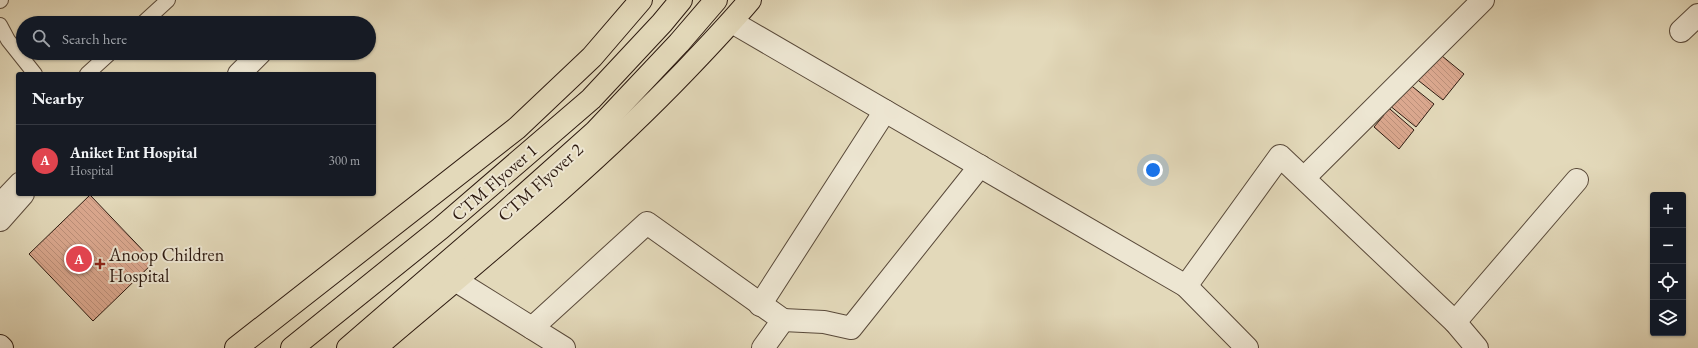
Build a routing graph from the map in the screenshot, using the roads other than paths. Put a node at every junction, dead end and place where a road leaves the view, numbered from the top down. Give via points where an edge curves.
1 (168, 0) edge
2 (641, 0) edge
3 (681, 0) edge
4 (716, 0) edge
5 (750, 0) edge
6 (1483, 0) edge
7 (1698, 15) edge
8 (151, 16) edge
9 (732, 22) junction
10 (0, 25) edge
11 (1681, 31) dead end
12 (16, 50) edge
13 (24, 60) edge
14 (102, 60) edge
15 (253, 60) edge
16 (33, 72) edge
17 (89, 72) edge
18 (241, 72) edge
19 (885, 111) junction
20 (980, 166) junction
21 (1304, 178) junction
22 (1577, 180) dead end
23 (16, 182) edge
24 (21, 196) edge
25 (0, 199) edge
26 (0, 220) edge
27 (455, 280) junction
28 (1186, 286) junction
29 (760, 305) junction
30 (782, 320) junction
31 (1455, 322) junction
32 (532, 328) junction
33 (0, 346) edge
34 (2, 348) edge
35 (236, 348) edge
36 (292, 348) edge
37 (348, 348) edge
38 (375, 348) edge
39 (563, 348) edge
40 (763, 348) edge
41 (1247, 348) edge
42 (1477, 348) edge

1 - 8 lane
2 - 35 main road via 592,57 517,128
3 - 36 main road, CTM Flyover 1 via 591,99 440,228
4 - 37 main road, CTM Flyover 2 via 679,44 595,132
5 - 9 main road
6 - 21 street
7 - 11 street
9 - 19 street
9 - 27 main road via 651,106 580,174
10 - 12 lane
13 - 16 lane
14 - 17 lane
15 - 18 street
19 - 20 street
19 - 29 street
20 - 28 street
20 - 30 street via 851,328 824,322
21 - 28 street via 1280,156
21 - 31 street
22 - 31 street
23 - 25 lane
24 - 26 street
27 - 32 street
27 - 38 main road
28 - 41 street
29 - 30 street
29 - 32 street via 647,223
30 - 40 street
31 - 42 street
32 - 39 street
33 - 34 street

